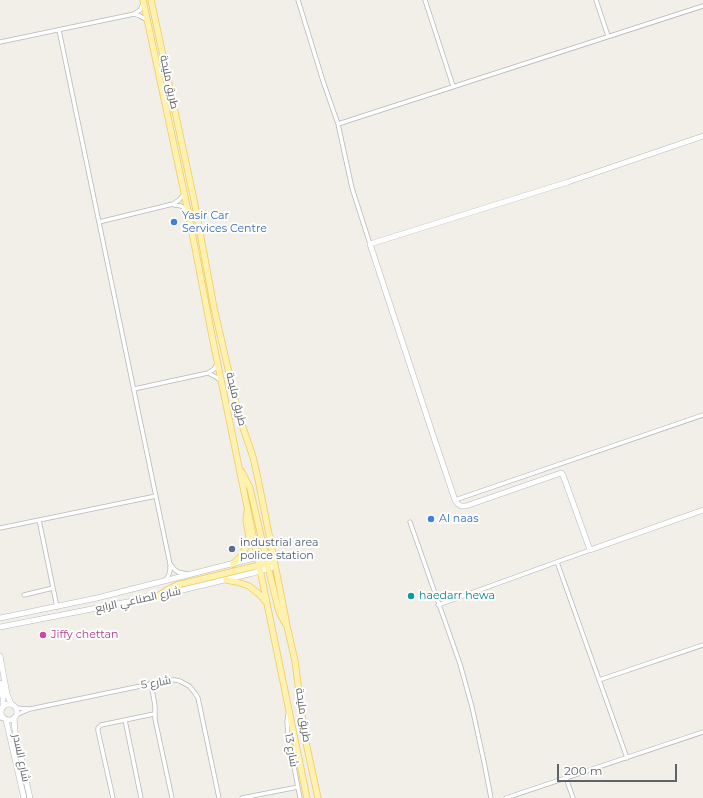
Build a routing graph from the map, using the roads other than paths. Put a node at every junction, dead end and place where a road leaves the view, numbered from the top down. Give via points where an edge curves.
1 (151, 0) edge
2 (298, 0) edge
3 (425, 0) edge
4 (596, 0) edge
5 (144, 2) edge
6 (703, 6) edge
7 (134, 14) junction
8 (148, 21) junction
9 (59, 30) junction
10 (608, 36) junction
11 (0, 42) edge
12 (157, 65) junction
13 (166, 70) junction
14 (453, 86) junction
15 (338, 124) junction
16 (703, 136) edge
17 (184, 193) junction
18 (172, 204) junction
19 (188, 211) junction
20 (99, 222) junction
21 (370, 244) junction
22 (218, 363) junction
23 (208, 374) junction
24 (222, 382) junction
25 (134, 389) junction
26 (703, 415) edge
27 (240, 467) junction
28 (156, 496) junction
29 (455, 500) junction
30 (248, 510) junction
31 (703, 510) edge
32 (39, 520) junction
33 (410, 522) dead end
34 (0, 528) edge
35 (590, 550) junction
36 (258, 557) junction
37 (557, 562) junction
38 (267, 563) junction
39 (170, 564) junction
40 (233, 564) junction
41 (188, 574) junction
42 (165, 580) junction
43 (226, 580) junction
44 (53, 588) junction
45 (24, 595) dead end
46 (158, 596) junction
47 (438, 605) junction
48 (268, 606) junction
49 (57, 607) junction
50 (0, 618) edge
51 (0, 627) edge
52 (703, 645) edge
53 (0, 656) edge
54 (599, 680) junction
55 (0, 683) edge
56 (151, 683) junction
57 (11, 704) junction
58 (16, 708) junction
59 (2, 709) edge
60 (30, 709) junction
61 (289, 712) junction
62 (154, 714) junction
63 (15, 717) junction
64 (3, 719) edge
65 (125, 720) junction
66 (703, 732) edge
67 (627, 758) junction
68 (566, 778) junction
69 (298, 787) junction
70 (24, 798) edge
71 (30, 798) edge
72 (113, 798) edge
73 (141, 798) edge
74 (172, 798) edge
75 (219, 798) edge
76 (242, 798) edge
77 (300, 798) edge
78 (307, 798) edge
79 (318, 798) edge
80 (491, 798) edge
81 (506, 798) edge
82 (573, 798) edge

1 - 13 main road, طريق مليحة
2 - 15 street
3 - 14 street
4 - 10 street
5 - 7 street via 140,10
5 - 8 main road, طريق مليحة
6 - 10 street
7 - 8 street
7 - 9 street
8 - 12 main road, طريق مليحة
9 - 11 street
9 - 20 street
10 - 14 street
12 - 13 main road
12 - 17 main road, طريق مليحة
13 - 38 main road, طريق مليحة via 214,308 238,411 256,470 272,554
14 - 15 street
15 - 21 street via 352,188
16 - 21 main road via 568,182
17 - 18 street
17 - 19 main road, طريق مليحة
18 - 19 street
18 - 20 street
19 - 22 main road, طريق مليحة
20 - 25 street
21 - 29 main road
22 - 23 street
22 - 24 main road, طريق مليحة
23 - 24 street via 216,376
23 - 25 street
24 - 27 main road, طريق مليحة
25 - 28 street
26 - 29 street
27 - 30 main road, طريق مليحة
27 - 38 main road via 252,494
28 - 32 street
28 - 39 street
29 - 35 main road via 459,505 466,506 560,473
30 - 36 main road, طريق مليحة
30 - 40 main road via 247,545
31 - 35 main road
32 - 34 street
32 - 44 street
33 - 47 street
35 - 37 street
36 - 38 main road, طريق مليحة
36 - 40 main road, شارع الصناعي الرابع
37 - 47 street
37 - 54 street
38 - 43 main road, شارع الصناعي الرابع
38 - 46 main road via 177,585
38 - 48 main road, طريق مليحة
38 - 79 main road, طريق مليحة via 287,626 305,738
39 - 41 street via 178,572
39 - 42 street via 170,574
40 - 41 main road, شارع الصناعي الرابع
41 - 42 main road, شارع الصناعي الرابع
42 - 49 main road, شارع الصناعي الرابع
43 - 46 main road, شارع الصناعي الرابع
43 - 48 main road via 248,586 259,594
44 - 45 street
44 - 49 street
46 - 51 main road, شارع الصناعي الرابع
47 - 80 street via 467,688
48 - 61 main road, طريق مليحة
49 - 50 main road, شارع الصناعي الرابع
52 - 54 street
53 - 57 main road
54 - 67 street
55 - 59 main road
56 - 60 street, شارع 5
56 - 62 street
56 - 75 street, شارع 5 via 180,681 195,693
57 - 58 main road
57 - 59 main road
58 - 60 street, شارع 5
58 - 63 main road
59 - 64 main road
60 - 63 street, شارع 5
61 - 69 street, شارع 13 via 288,735
61 - 78 main road, طريق مليحة
62 - 65 street
62 - 74 street
63 - 64 main road via 12,720
63 - 71 main road, شارع السدر via 15,731
64 - 70 main road, شارع السدر
65 - 72 street via 101,725 98,728
65 - 73 street
66 - 67 street
67 - 68 street
68 - 81 street
68 - 82 street
69 - 76 street
69 - 77 street, شارع 13

